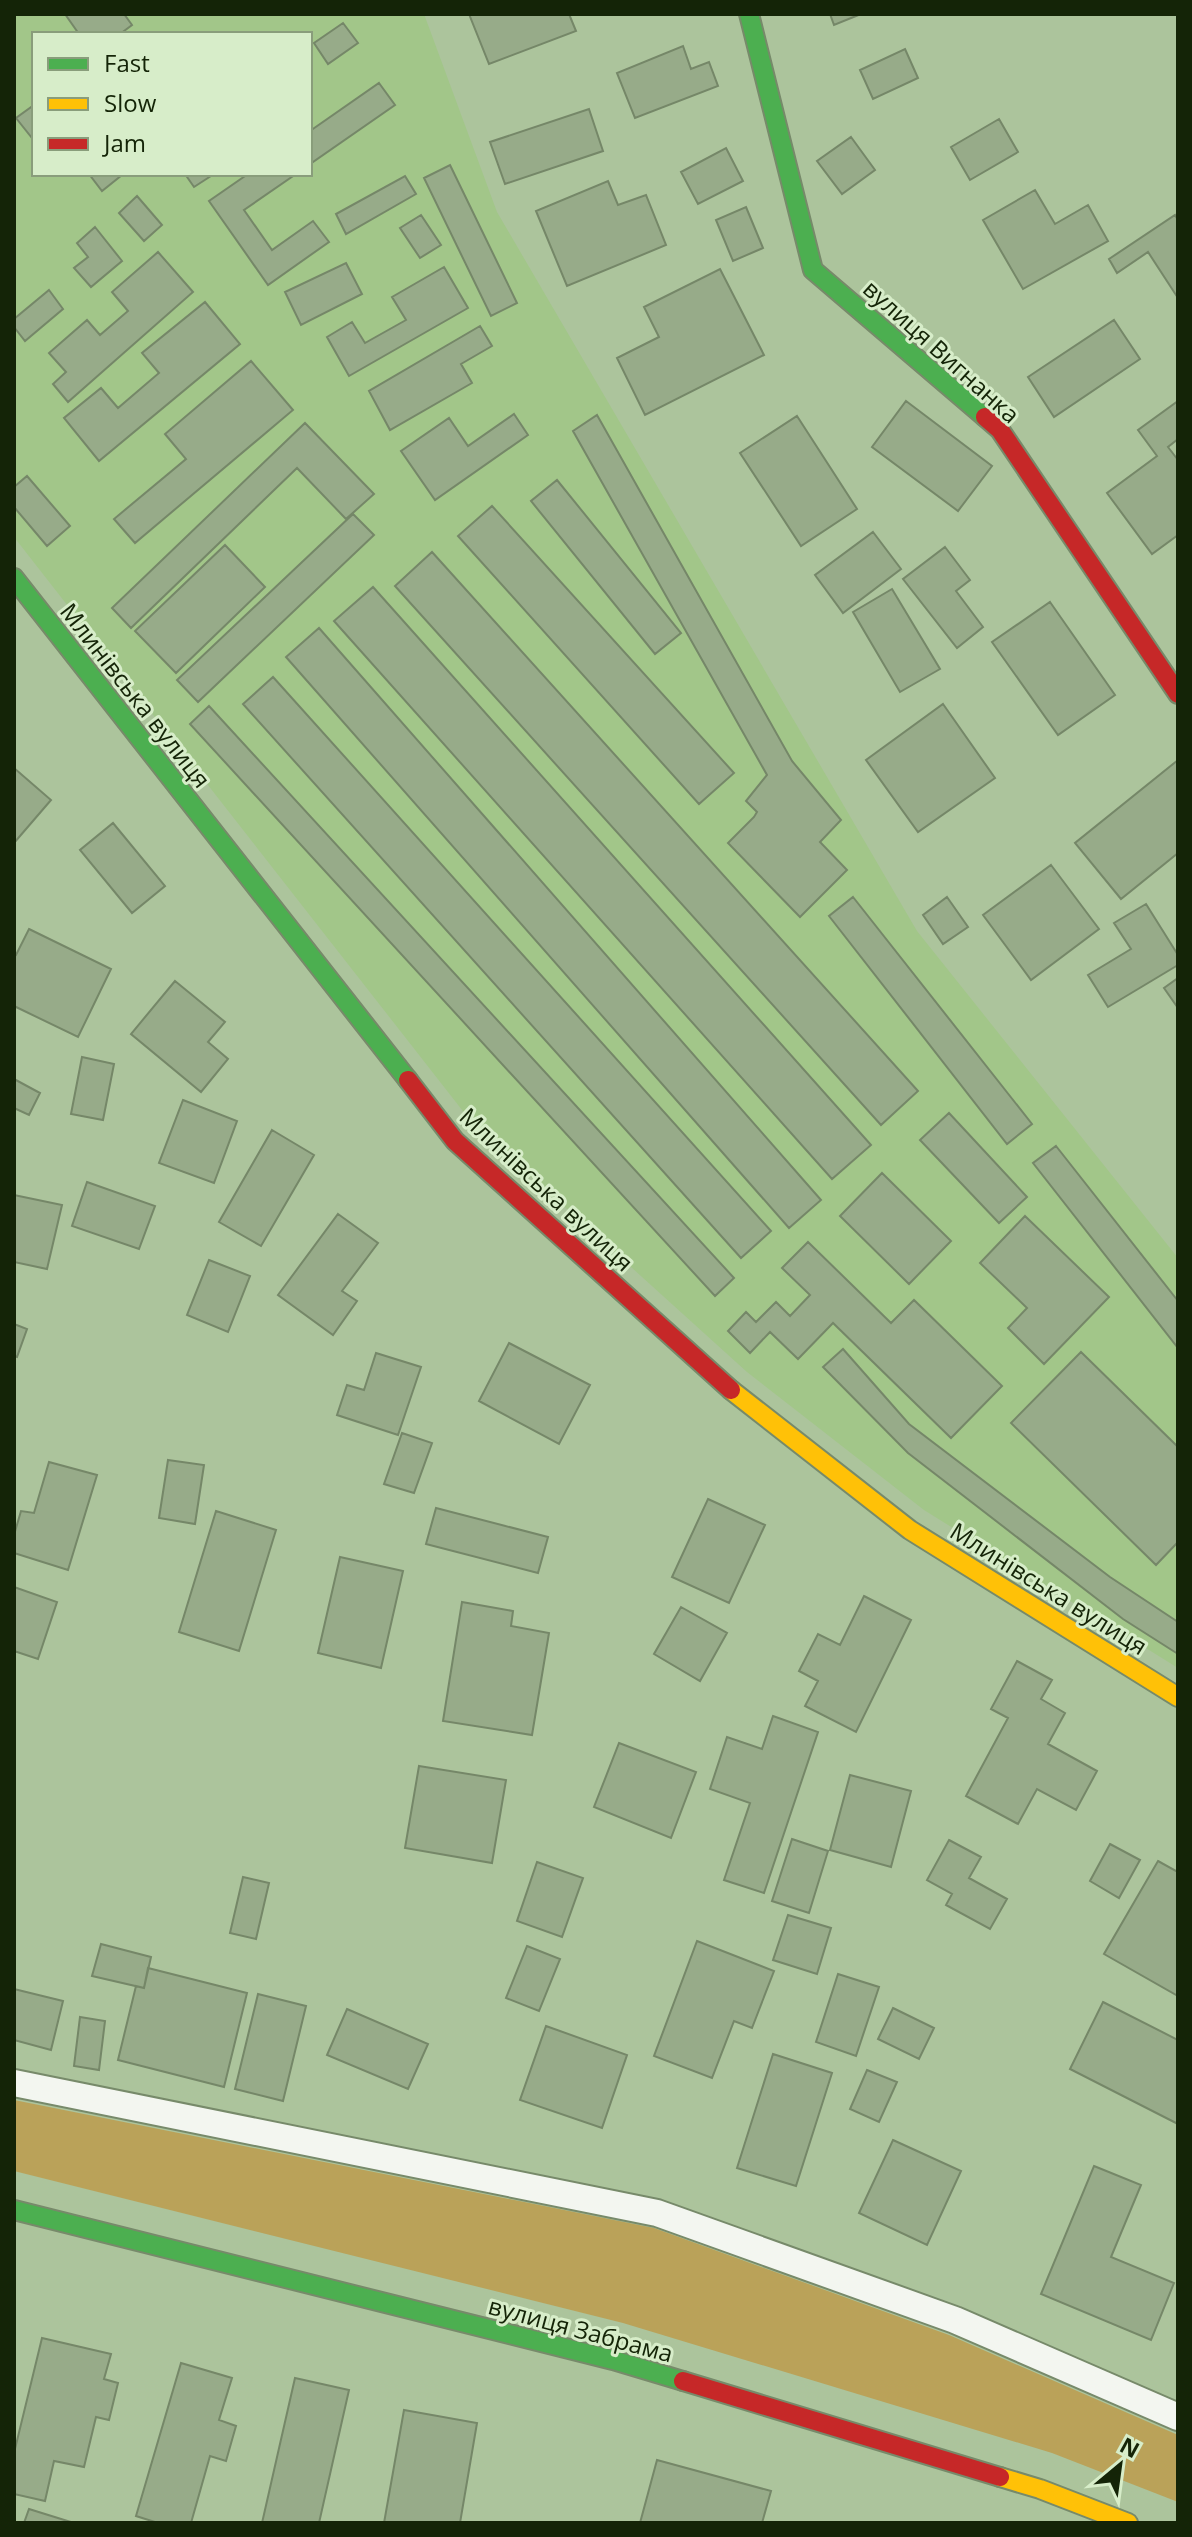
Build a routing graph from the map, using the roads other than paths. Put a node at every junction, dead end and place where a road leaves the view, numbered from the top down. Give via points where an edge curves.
1 (749, 14) edge
2 (14, 578) edge
3 (1178, 694) edge
4 (1178, 1697) edge
5 (14, 2083) edge
6 (14, 2210) edge
7 (1178, 2417) edge
8 (1128, 2523) edge

1 - 3 main road, вулиця Вигнанка via 813,270 1000,430
2 - 4 main road, Млинівська вулиця via 455,1141 732,1391 898,1521
5 - 7 lane via 657,2213 955,2320
6 - 8 main road, вулиця Забрама via 613,2360 1040,2489

